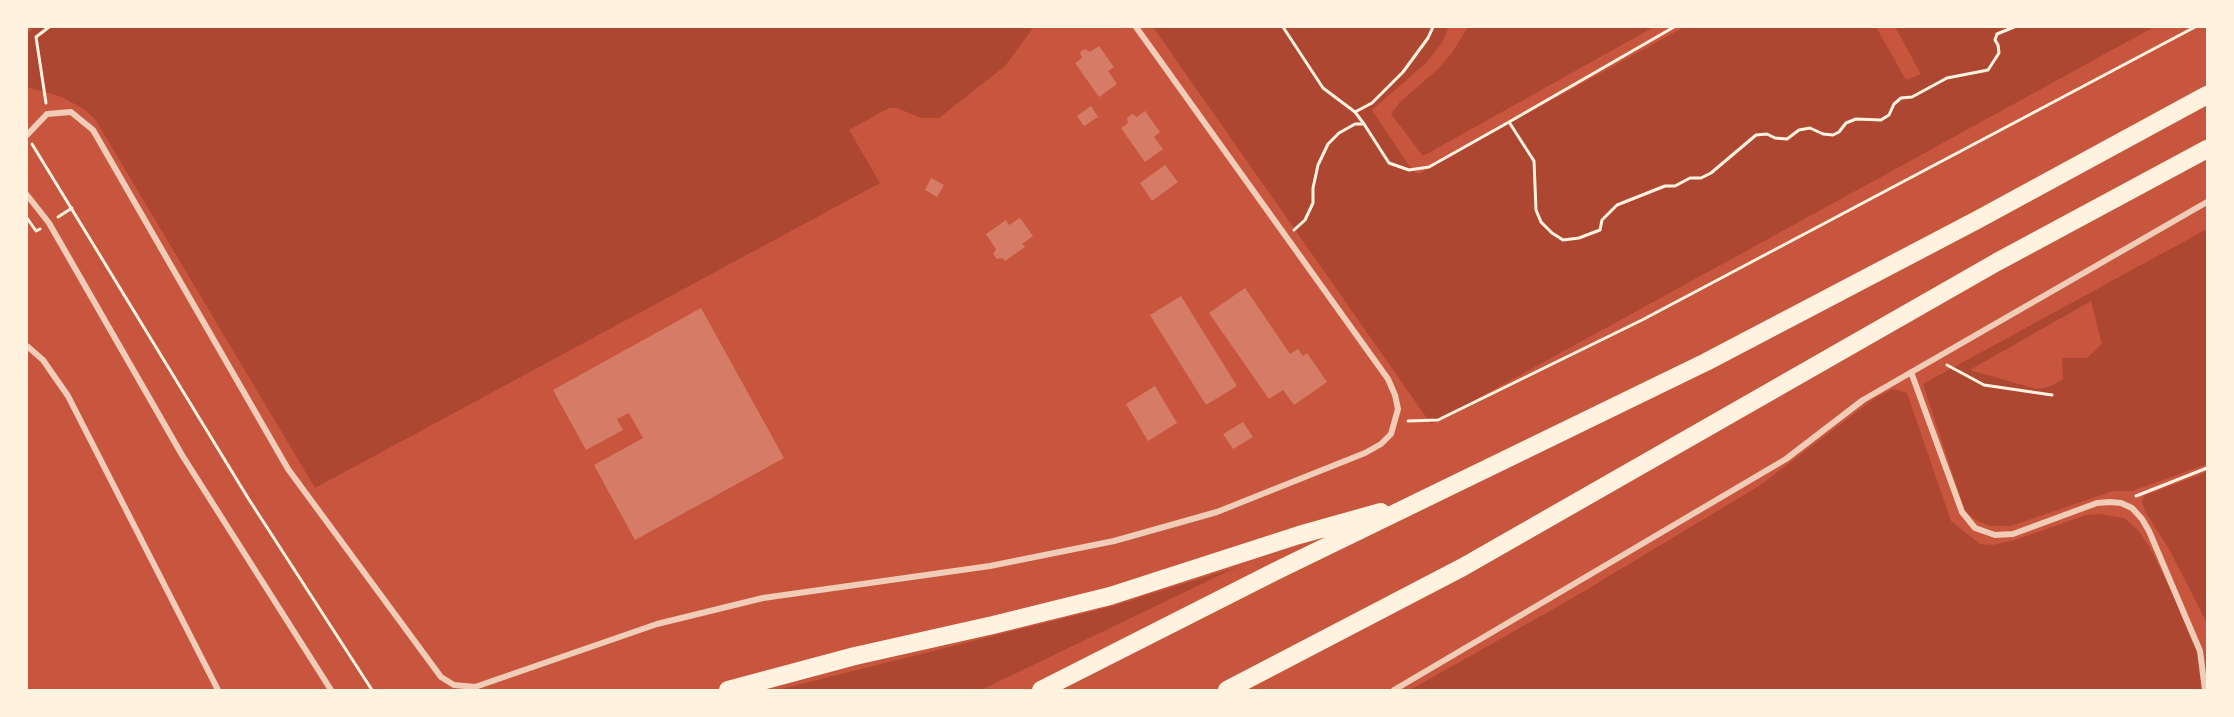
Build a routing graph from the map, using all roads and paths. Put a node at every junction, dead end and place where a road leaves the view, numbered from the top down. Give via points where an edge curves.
1 (49, 27) edge
2 (1136, 27) edge
3 (1283, 27) edge
4 (1433, 27) edge
5 (1674, 27) edge
6 (2014, 27) edge
7 (2195, 27) edge
8 (2207, 95) edge
9 (1355, 112) junction
10 (47, 114) junction
11 (1509, 122) junction
12 (1364, 124) junction
13 (27, 136) edge
14 (2207, 149) edge
15 (27, 195) edge
16 (2207, 202) edge
17 (1286, 237) junction
18 (27, 346) edge
19 (1935, 359) junction
20 (1911, 372) junction
21 (2052, 395) dead end
22 (1396, 421) junction
23 (2207, 468) edge
24 (1429, 498) junction
25 (2121, 503) junction
26 (218, 690) edge
27 (331, 690) edge
28 (372, 690) edge
29 (728, 690) edge
30 (1041, 690) edge
31 (1227, 690) edge
32 (1394, 690) edge
33 (2205, 690) edge

1 - 10 path via 36,37
2 - 17 street
3 - 9 path via 1323,88
4 - 9 path via 1403,72 1372,103
5 - 11 path
6 - 11 path via 1997,34 1999,53 1988,70 1947,78 1901,99 1881,120 1856,119 1833,135 1810,128 1787,139 1755,135 1711,173 1617,205 1602,220 1600,230 1580,238 1563,240 1541,222 1536,210 1534,160
7 - 22 path via 1642,320 1438,420
8 - 24 highway via 1717,357
9 - 12 path
10 - 13 street
10 - 22 street via 71,112 93,130 288,469 437,672 447,682 463,687 487,684 657,624 763,598 990,566 1114,541 1217,512 1365,453 1391,434
11 - 12 path via 1429,167 1409,170 1389,163
12 - 17 path via 1354,124 1328,144 1318,165 1313,203 1305,220
13 - 28 path via 248,498
14 - 31 highway via 1997,262 1473,562
15 - 27 street via 49,223 182,455
16 - 19 street
17 - 22 street via 1388,379 1398,409
18 - 26 street via 43,360 68,396
19 - 20 street
19 - 21 path via 1984,385
20 - 25 street via 1962,512 1976,528 1995,535 2013,534 2097,503
20 - 32 street via 1863,400 1786,459
23 - 25 path
24 - 29 highway via 1110,596
24 - 30 highway
25 - 33 street via 2132,508 2149,531 2200,651

